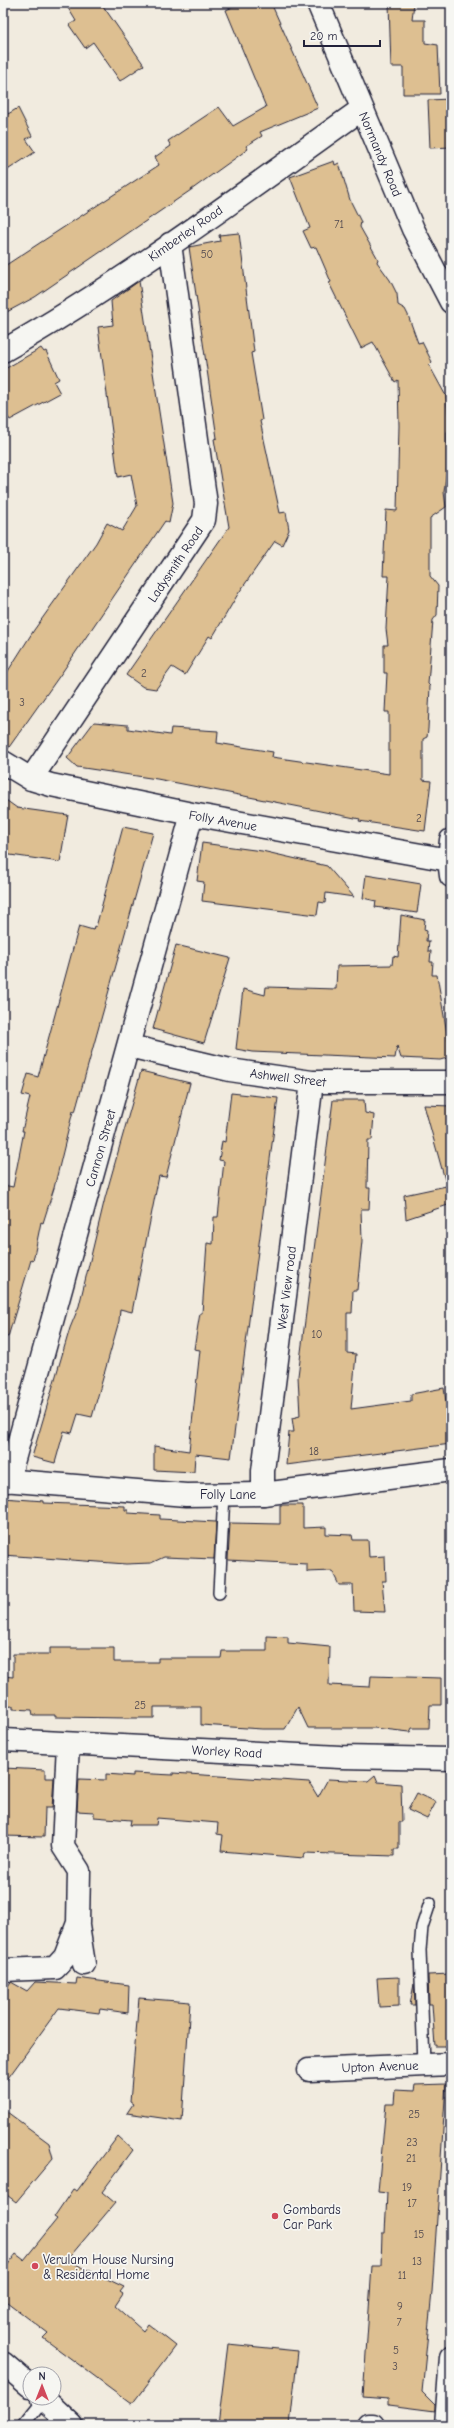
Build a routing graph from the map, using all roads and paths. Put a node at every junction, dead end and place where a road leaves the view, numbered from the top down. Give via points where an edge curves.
1 (318, 3) edge
2 (362, 109) junction
3 (170, 244) junction
4 (451, 302) edge
5 (3, 351) edge
6 (3, 762) edge
7 (31, 779) junction
8 (192, 814) junction
9 (450, 858) edge
10 (129, 1046) junction
11 (312, 1082) junction
12 (451, 1082) edge
13 (451, 1470) edge
14 (5, 1480) edge
15 (224, 1494) junction
16 (263, 1494) junction
17 (219, 1592) dead end
18 (3, 1740) edge
19 (68, 1744) junction
20 (451, 1759) edge
21 (430, 1903) dead end
22 (78, 1924) junction
23 (84, 1964) dead end
24 (3, 1970) edge
25 (451, 2064) edge
26 (424, 2065) junction
27 (309, 2070) dead end
28 (451, 2357) edge
29 (3, 2363) edge
30 (22, 2379) edge
31 (33, 2406) edge
32 (52, 2406) edge
33 (23, 2425) edge
34 (72, 2425) edge
35 (368, 2425) edge
36 (373, 2425) edge
37 (446, 2425) edge

1 - 2 street, Normandy Road
2 - 3 street, Kimberley Road
2 - 4 street, Normandy Road via 413,229
3 - 5 street, Kimberley Road via 44,328
3 - 7 street, Ladysmith Road via 206,504 204,520
6 - 7 street, Folly Avenue
7 - 8 street, Folly Avenue
8 - 9 street, Folly Avenue
8 - 10 street, Cannon Street
10 - 11 street, Ashwell Street via 230,1070
10 - 14 street, Cannon Street
11 - 12 street, Ashwell Street
11 - 16 street, West View road via 264,1464
13 - 16 street, Folly Lane
14 - 15 street, Folly Lane via 186,1495
15 - 16 street, Folly Lane
15 - 17 lane
18 - 19 street, Worley Road
19 - 20 street, Worley Road
19 - 22 street via 63,1846 79,1871
21 - 26 lane via 422,1927 420,1950
22 - 23 street
22 - 24 street via 65,1957 55,1968
25 - 26 street, Upton Avenue
26 - 27 street, Upton Avenue
28 - 37 street
29 - 30 street
31 - 33 lane
32 - 34 street
35 - 36 street

